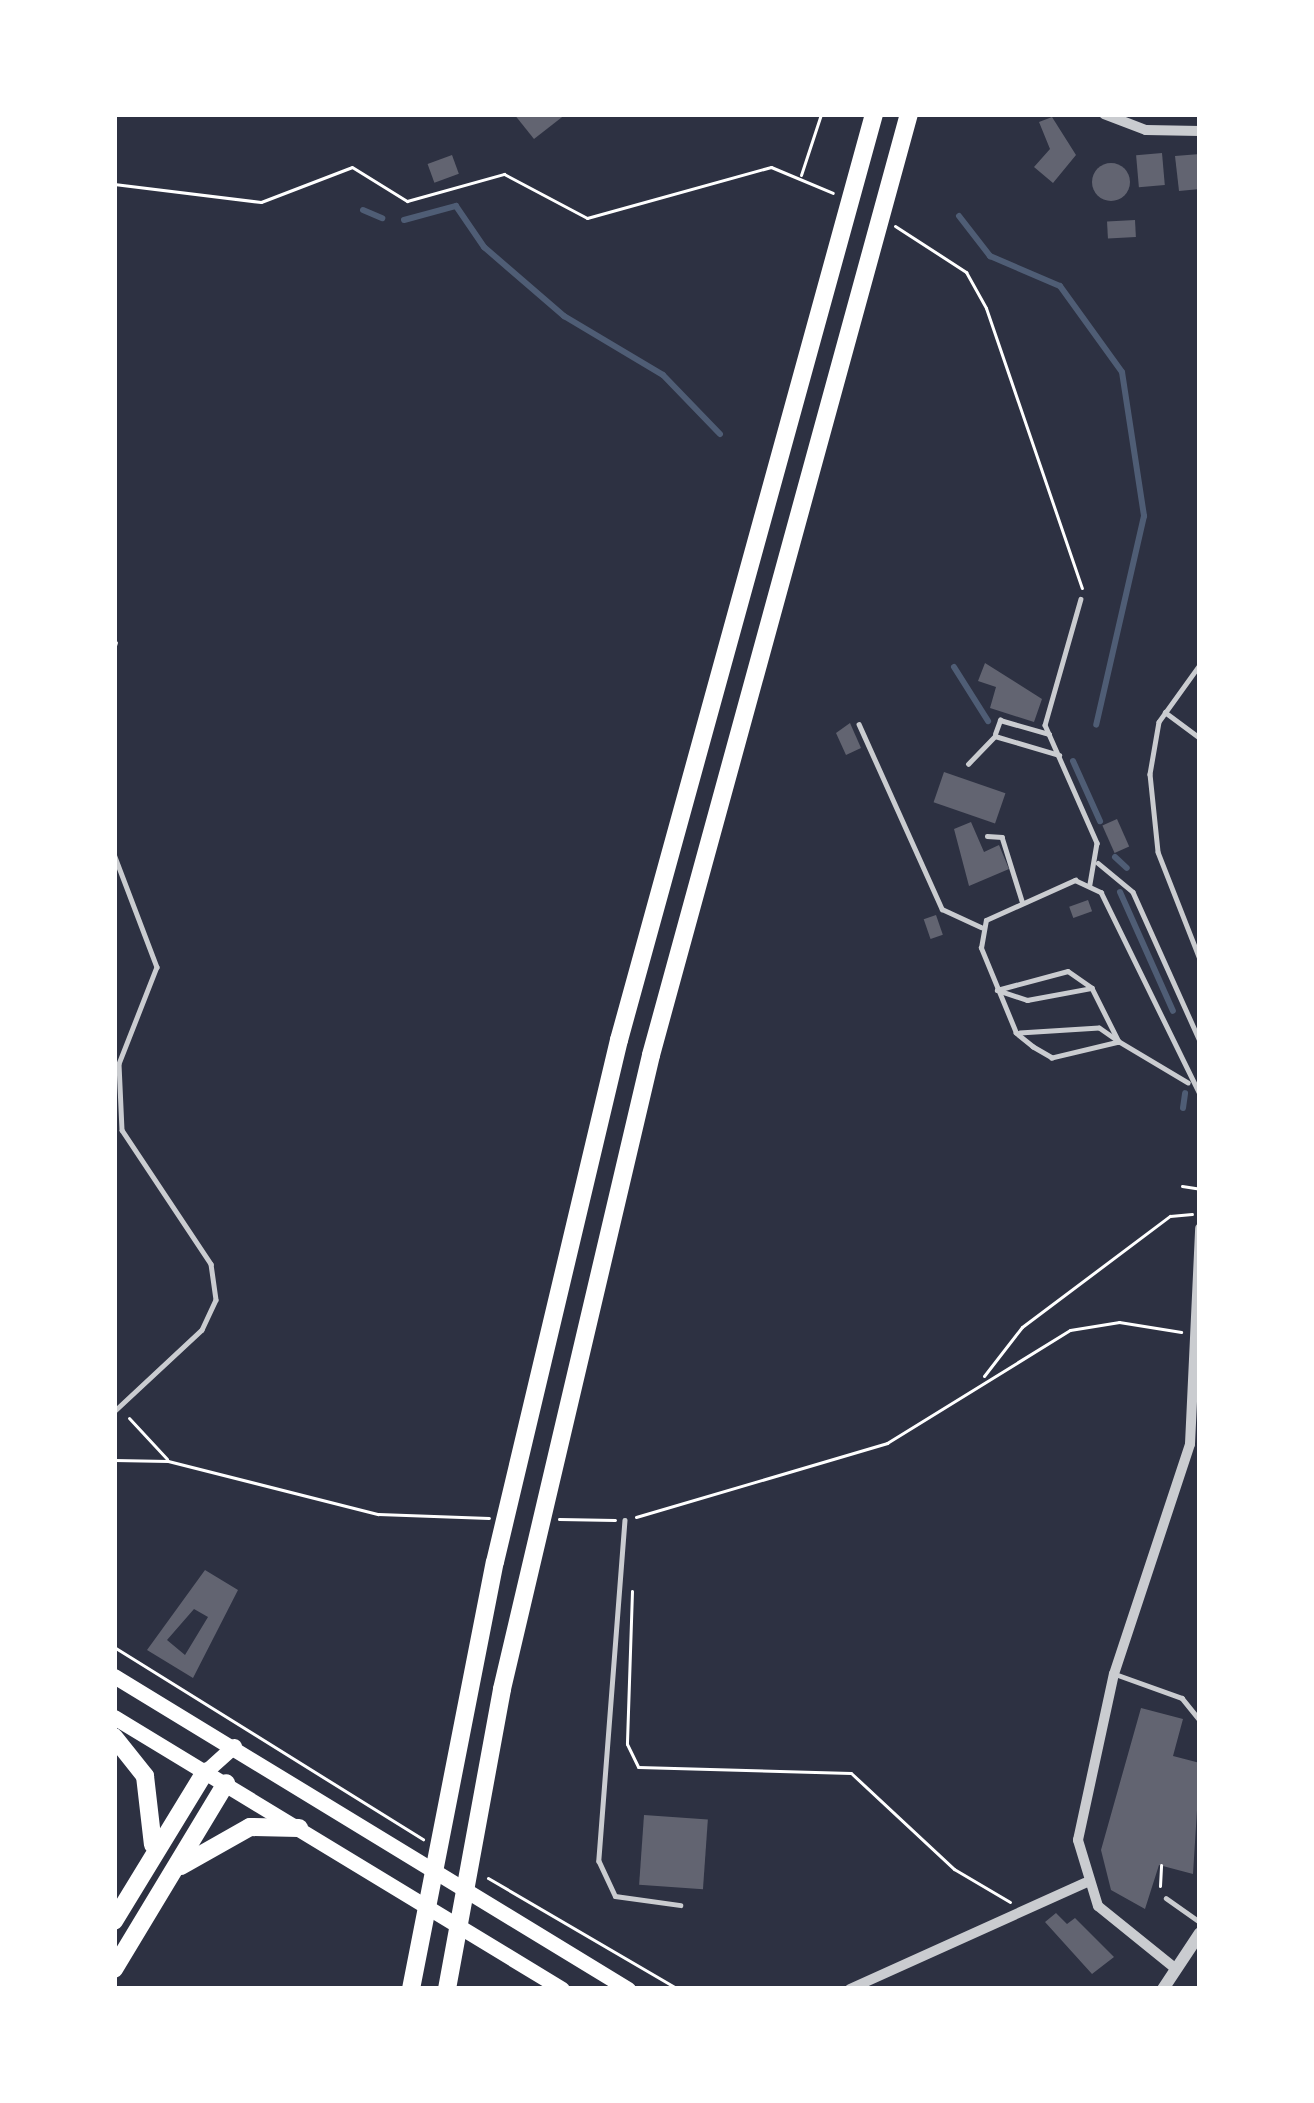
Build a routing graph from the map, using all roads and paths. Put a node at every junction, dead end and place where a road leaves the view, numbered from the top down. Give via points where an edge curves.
1 (821, 114) edge
2 (874, 114) edge
3 (910, 114) edge
4 (1104, 114) edge
5 (1200, 131) edge
6 (114, 184) edge
7 (928, 243) dead end
8 (1081, 599) joint
9 (116, 642) edge
10 (114, 649) edge
11 (1200, 664) edge
12 (1165, 712) junction
13 (859, 724) dead end
14 (1049, 734) junction
15 (995, 736) junction
16 (1200, 738) edge
17 (1059, 755) junction
18 (968, 764) dead end
19 (987, 836) dead end
20 (114, 854) edge
21 (1098, 863) junction
22 (1090, 884) junction
23 (1022, 901) junction
24 (981, 927) junction
25 (1200, 959) edge
26 (1092, 988) junction
27 (998, 990) junction
28 (1016, 1033) junction
29 (1200, 1041) edge
30 (1119, 1042) junction
31 (1188, 1082) junction
32 (1200, 1094) edge
33 (1184, 1181) dead end
34 (1200, 1189) edge
35 (1200, 1217) edge
36 (1200, 1228) edge
37 (1195, 1333) junction
38 (983, 1378) junction
39 (116, 1410) edge
40 (114, 1460) edge
41 (168, 1461) junction
42 (503, 1518) dead end
43 (548, 1519) dead end
44 (625, 1520) junction
45 (620, 1571) junction
46 (114, 1647) edge
47 (1114, 1674) junction
48 (114, 1676) edge
49 (114, 1717) edge
50 (1200, 1720) edge
51 (114, 1737) edge
52 (234, 1746) junction
53 (205, 1772) junction
54 (226, 1784) junction
55 (299, 1828) junction
56 (439, 1848) dead end
57 (147, 1864) junction
58 (1161, 1865) dead end
59 (478, 1871) dead end
60 (172, 1873) junction
61 (1156, 1880) dead end
62 (1085, 1882) junction
63 (1166, 1898) dead end
64 (680, 1905) dead end
65 (1022, 1910) junction
66 (114, 1921) edge
67 (1200, 1922) edge
68 (1200, 1933) edge
69 (1194, 1952) edge
70 (114, 1969) edge
71 (1176, 1969) junction
72 (412, 1978) edge
73 (447, 1984) edge
74 (562, 1989) edge
75 (628, 1989) edge
76 (678, 1989) edge
77 (850, 1989) edge
78 (1163, 1989) edge

1 - 6 path via 801,177 772,167 610,216 560,211 504,174 406,201 352,167 261,202
2 - 72 highway via 520,1449
3 - 73 highway via 651,1055 554,1456
4 - 5 street via 1146,130
7 - 8 path via 966,272 986,308
8 - 14 lane
9 - 10 path
11 - 12 lane
12 - 16 lane
12 - 25 lane via 1150,753 1153,825
13 - 24 lane via 942,909
14 - 15 lane via 1000,720
14 - 17 lane
15 - 17 lane
15 - 18 lane
17 - 21 lane
19 - 23 lane via 1003,837
20 - 39 lane via 157,967 119,1064 122,1130 211,1264 216,1300 202,1330
21 - 22 lane
21 - 29 lane via 1133,892
22 - 23 lane
22 - 31 lane via 1110,902
23 - 24 lane
24 - 27 lane
26 - 27 lane via 1027,1000
26 - 27 lane via 1068,970
26 - 30 lane
27 - 28 lane
28 - 30 lane via 1099,1028
28 - 30 lane via 1052,1058
30 - 31 lane
31 - 32 lane
33 - 34 path
35 - 38 path via 1170,1216 1022,1327
36 - 37 street
37 - 38 path via 1083,1327
37 - 47 street via 1190,1444
38 - 44 path via 886,1443
39 - 41 path
40 - 41 path
41 - 42 path via 378,1514
43 - 44 path
44 - 45 lane
45 - 64 lane via 604,1881 633,1904
45 - 65 path via 634,1594 627,1744 638,1767 851,1773 954,1869
46 - 56 path
47 - 50 lane via 1182,1698
47 - 62 street via 1078,1840
48 - 52 main road
49 - 53 main road
51 - 57 highway via 153,1799
52 - 53 main road
52 - 54 main road
52 - 75 main road
53 - 54 main road
53 - 57 highway
54 - 55 main road
54 - 60 highway
55 - 60 highway via 250,1827
55 - 74 main road
57 - 66 highway
58 - 61 path
59 - 76 path
60 - 70 highway
62 - 65 street
62 - 71 street via 1120,1929
63 - 67 lane
65 - 77 street
68 - 69 street
69 - 71 street
71 - 78 street

